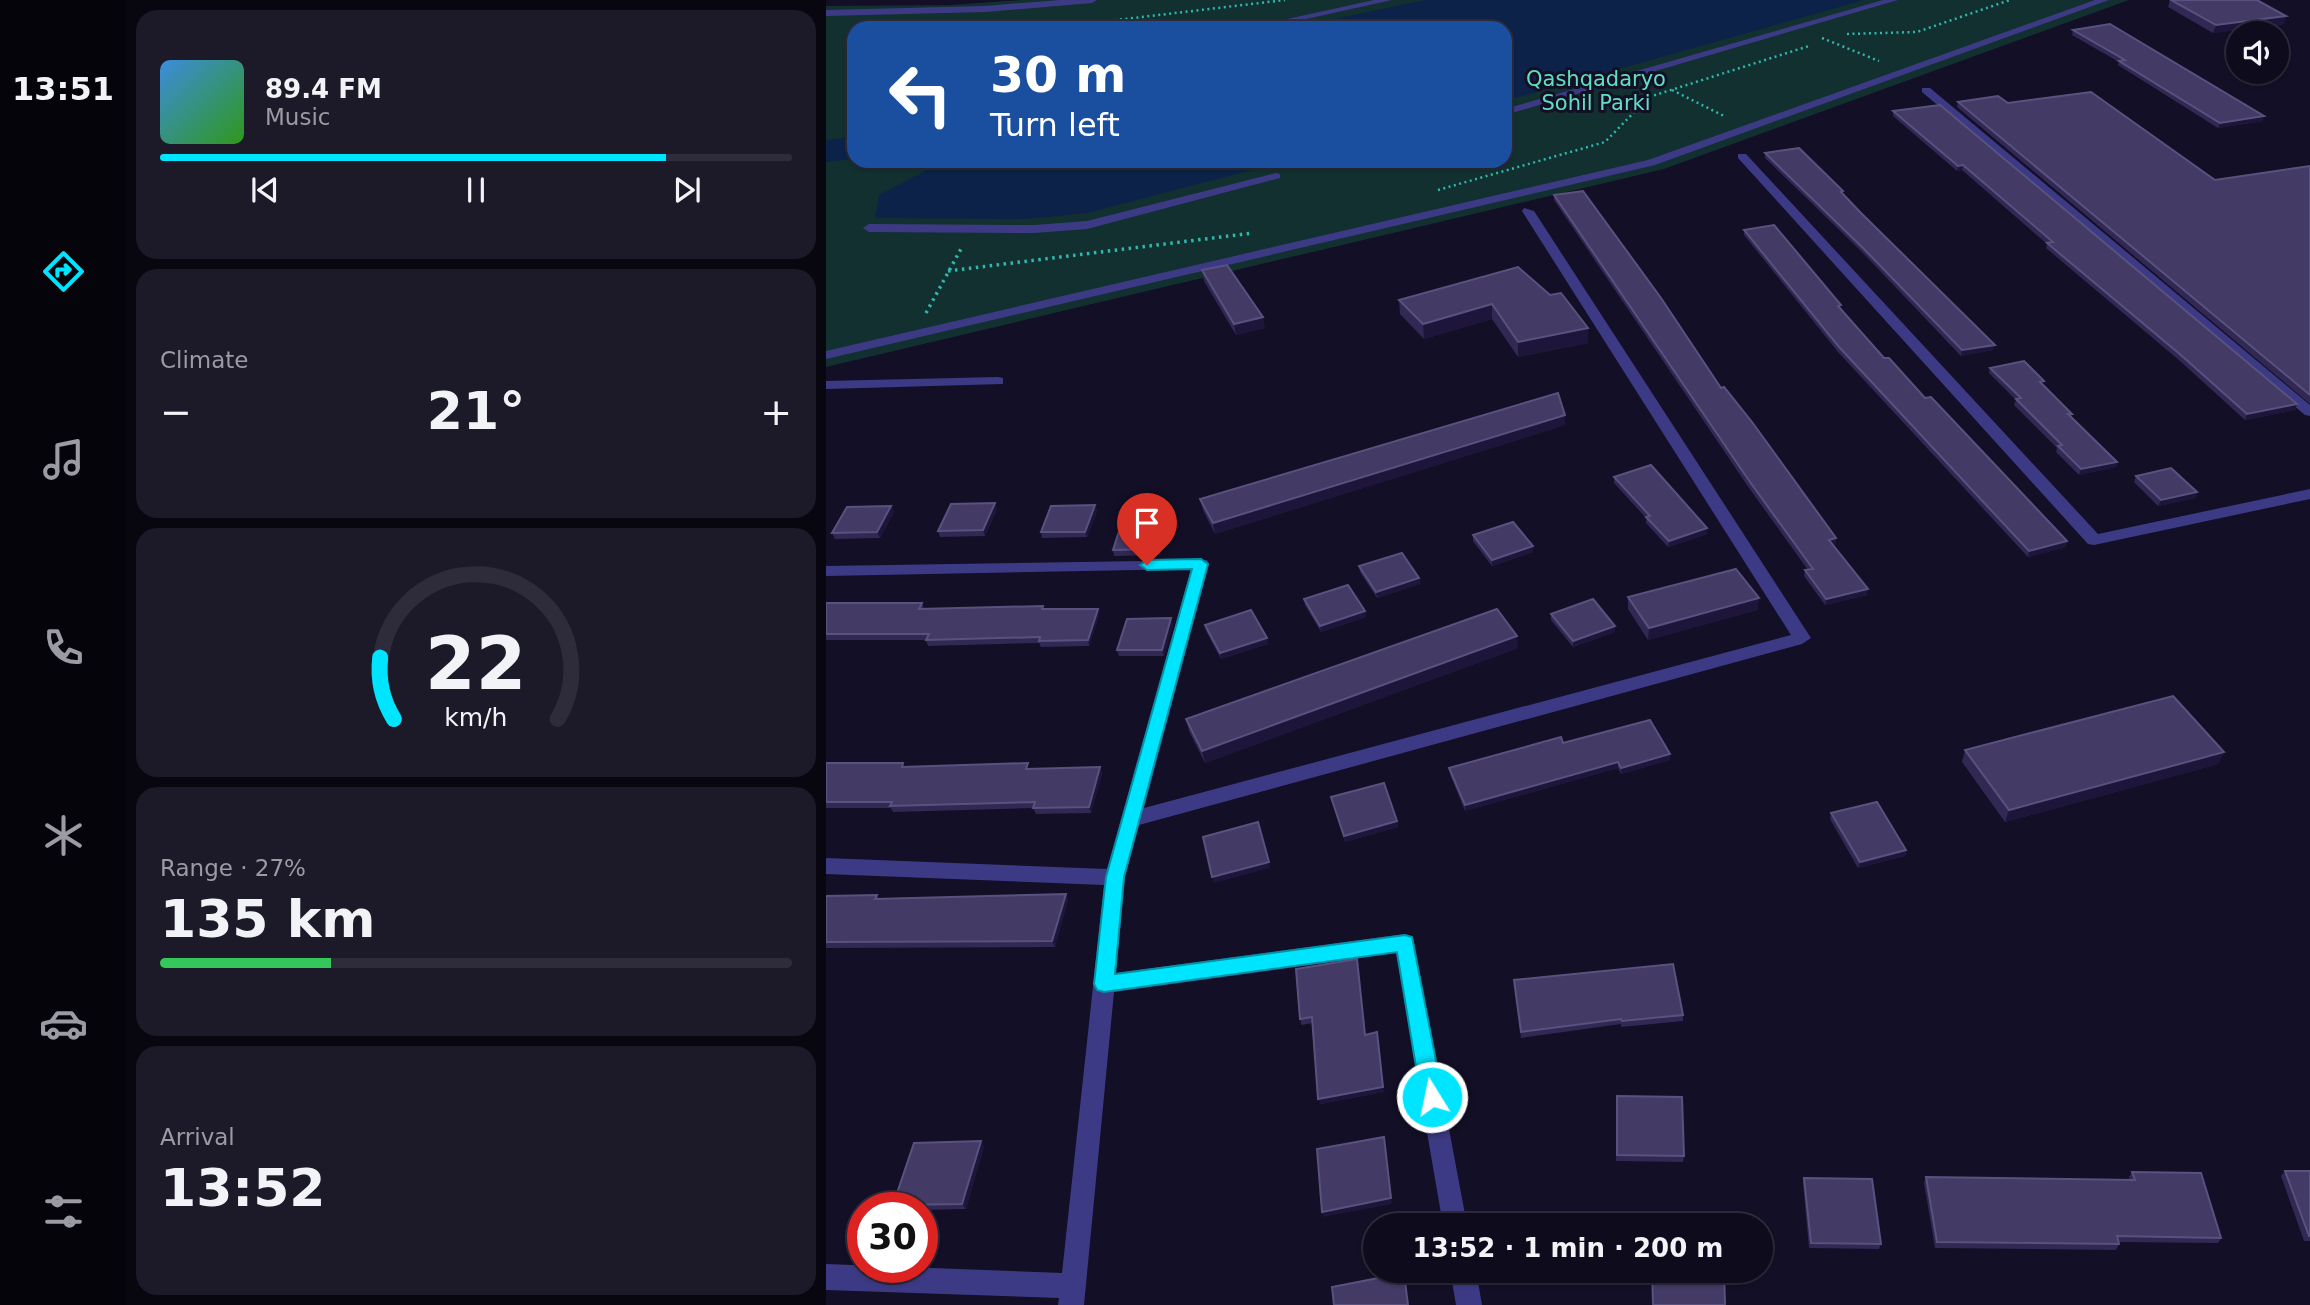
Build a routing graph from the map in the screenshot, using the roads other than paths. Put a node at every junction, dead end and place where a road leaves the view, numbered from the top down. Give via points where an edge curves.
1 (1092, 0) edge
2 (1387, 0) edge
3 (1893, 0) edge
4 (2104, 0) edge
5 (826, 13) edge
6 (1285, 21) edge
7 (1926, 90) dead end
8 (1512, 110) edge
9 (1742, 156) dead end
10 (1276, 176) dead end
11 (1528, 211) dead end
12 (869, 228) dead end
13 (826, 355) edge
14 (998, 381) dead end
15 (826, 385) edge
16 (2310, 412) edge
17 (2310, 494) edge
18 (826, 571) edge
19 (1132, 819) junction
20 (826, 866) edge
21 (1115, 877) junction
22 (1104, 984) junction
23 (1453, 1213) edge
24 (826, 1277) edge
25 (1465, 1283) edge
26 (1072, 1295) edge
27 (1469, 1305) edge

1 - 5 street via 985,9
2 - 6 street
3 - 8 street
4 - 13 street via 1651,163
7 - 16 street
9 - 17 street via 2094,540
10 - 12 street via 1087,225
11 - 19 street via 1802,638
14 - 15 street
18 - 19 street via 1201,564
19 - 21 street
20 - 21 street
21 - 22 street
22 - 23 street via 1405,943
22 - 26 street
24 - 26 street
25 - 27 street

